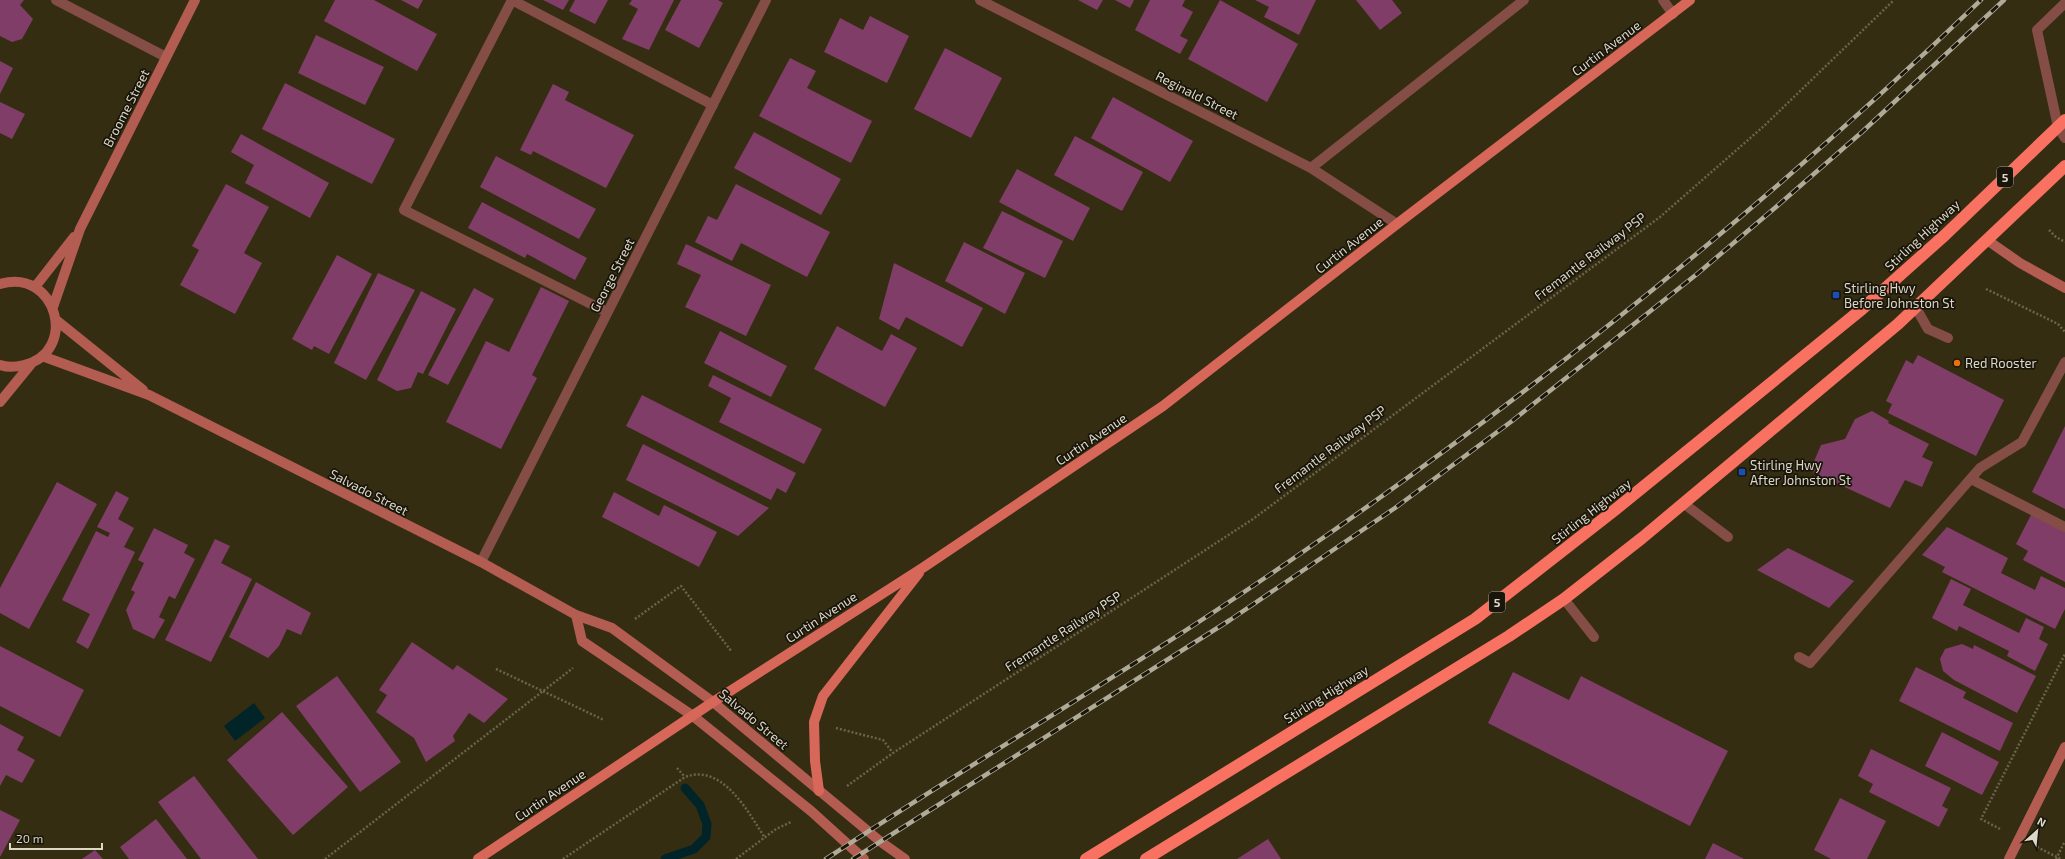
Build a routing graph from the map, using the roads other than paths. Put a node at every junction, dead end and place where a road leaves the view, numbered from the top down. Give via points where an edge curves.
1 (56, 0) edge
2 (195, 0) edge
3 (512, 0) edge
4 (766, 0) edge
5 (980, 0) edge
6 (1524, 0) edge
7 (1663, 0) edge
8 (1690, 0) edge
9 (2065, 3) edge
10 (1673, 14) junction
11 (166, 57) junction
12 (713, 105) junction
13 (2061, 123) edge
14 (2065, 138) edge
15 (2065, 166) edge
16 (1312, 168) junction
17 (1397, 224) junction
18 (80, 229) junction
19 (1987, 240) junction
20 (0, 284) edge
21 (35, 287) junction
22 (2065, 288) edge
23 (53, 307) junction
24 (1916, 308) junction
25 (607, 312) junction
26 (56, 320) junction
27 (1948, 338) dead end
28 (42, 356) junction
29 (2065, 362) edge
30 (31, 364) junction
31 (0, 365) edge
32 (149, 395) junction
33 (0, 402) edge
34 (1971, 479) junction
35 (1683, 504) junction
36 (2065, 527) edge
37 (1728, 537) dead end
38 (481, 562) junction
39 (924, 566) junction
40 (1564, 599) junction
41 (576, 616) junction
42 (1594, 637) dead end
43 (1799, 657) dead end
44 (713, 702) junction
45 (693, 716) junction
46 (2065, 747) edge
47 (819, 791) junction
48 (478, 859) edge
49 (864, 859) edge
50 (905, 859) edge
51 (1086, 859) edge
52 (1146, 859) edge
53 (2009, 859) edge

1 - 11 street
2 - 11 street, Broome Street
3 - 12 street
3 - 25 street via 404,210
4 - 12 street, George Street
5 - 16 street, Reginald Street
6 - 16 street
7 - 10 street
8 - 10 main road, Curtin Avenue
9 - 13 street via 2037,30
10 - 17 main road, Curtin Avenue
11 - 18 street, Broome Street
12 - 25 street, George Street
13 - 14 street
13 - 51 highway, Stirling Highway / 5 via 1945,235 1862,309 1616,510 1475,619
15 - 19 highway
16 - 17 street, Reginald Street
17 - 39 main road, Curtin Avenue via 1163,406
18 - 21 street, Broome Street
18 - 23 street, Broome Street
19 - 22 street via 2020,263
19 - 24 highway
20 - 21 street via 8,281 22,282
21 - 23 street via 46,296
23 - 26 street
24 - 27 street via 1928,329
24 - 35 highway
25 - 38 street, George Street
26 - 28 street via 56,333
26 - 32 street, Salvado Street
28 - 30 street
28 - 32 street, Salvado Street
29 - 34 street via 2022,442 1980,468
30 - 31 street via 18,367
30 - 33 street
32 - 38 street, Salvado Street
34 - 36 street
34 - 43 street via 1810,663
35 - 37 street
35 - 40 highway
38 - 41 street, Salvado Street
39 - 44 main road, Curtin Avenue
39 - 47 main road via 823,696 814,722
40 - 42 street
40 - 52 highway via 1509,636
41 - 44 street, Salvado Street via 612,628
41 - 45 street via 582,641
44 - 45 main road, Curtin Avenue
44 - 47 street, Salvado Street
45 - 48 main road, Curtin Avenue
45 - 49 street via 811,811
46 - 53 street
47 - 50 street, Salvado Street

